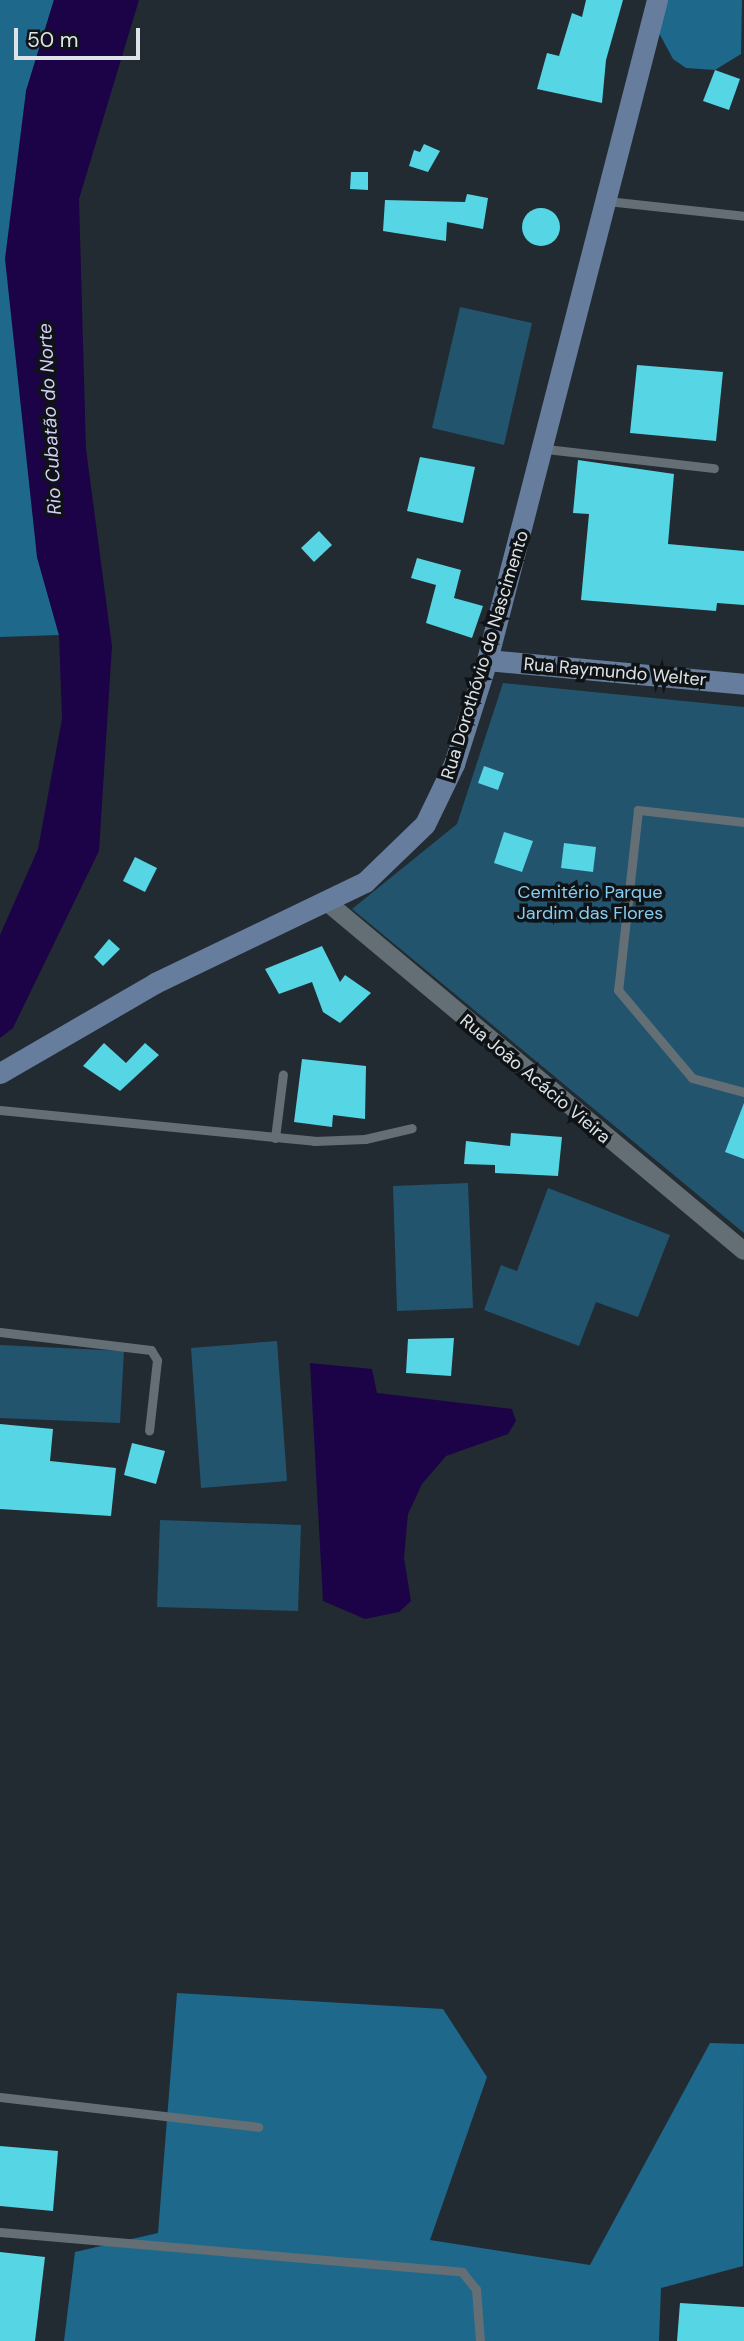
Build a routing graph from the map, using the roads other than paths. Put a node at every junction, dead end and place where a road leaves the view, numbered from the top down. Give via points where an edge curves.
1 (657, 0) edge
2 (606, 201) junction
3 (744, 216) edge
4 (546, 449) junction
5 (714, 468) dead end
6 (487, 660) junction
7 (744, 684) edge
8 (744, 822) edge
9 (328, 903) junction
10 (0, 1073) edge
11 (283, 1074) dead end
12 (744, 1092) edge
13 (0, 1110) edge
14 (412, 1129) dead end
15 (275, 1138) junction
16 (744, 1251) edge
17 (0, 1332) edge
18 (149, 1431) dead end
19 (0, 2097) edge
20 (258, 2127) dead end
21 (0, 2232) edge
22 (480, 2341) edge

1 - 2 street, Rua Dorothóvio do Nascimento
2 - 3 lane
2 - 4 street, Rua Dorothóvio do Nascimento
4 - 5 lane
4 - 6 street, Rua Dorothóvio do Nascimento
6 - 7 street, Rua Raymundo Welter
6 - 9 street, Rua Dorothóvio do Nascimento via 454,764 425,824 383,869
8 - 12 lane via 638,810 618,990 692,1078
9 - 10 street, Rua Dorothóvio do Nascimento via 155,982
9 - 16 street, Rua João Acácio Vieira
11 - 15 lane
13 - 15 lane
14 - 15 lane via 365,1139
17 - 18 lane via 151,1350 157,1360
19 - 20 lane
21 - 22 lane via 462,2272 476,2290

